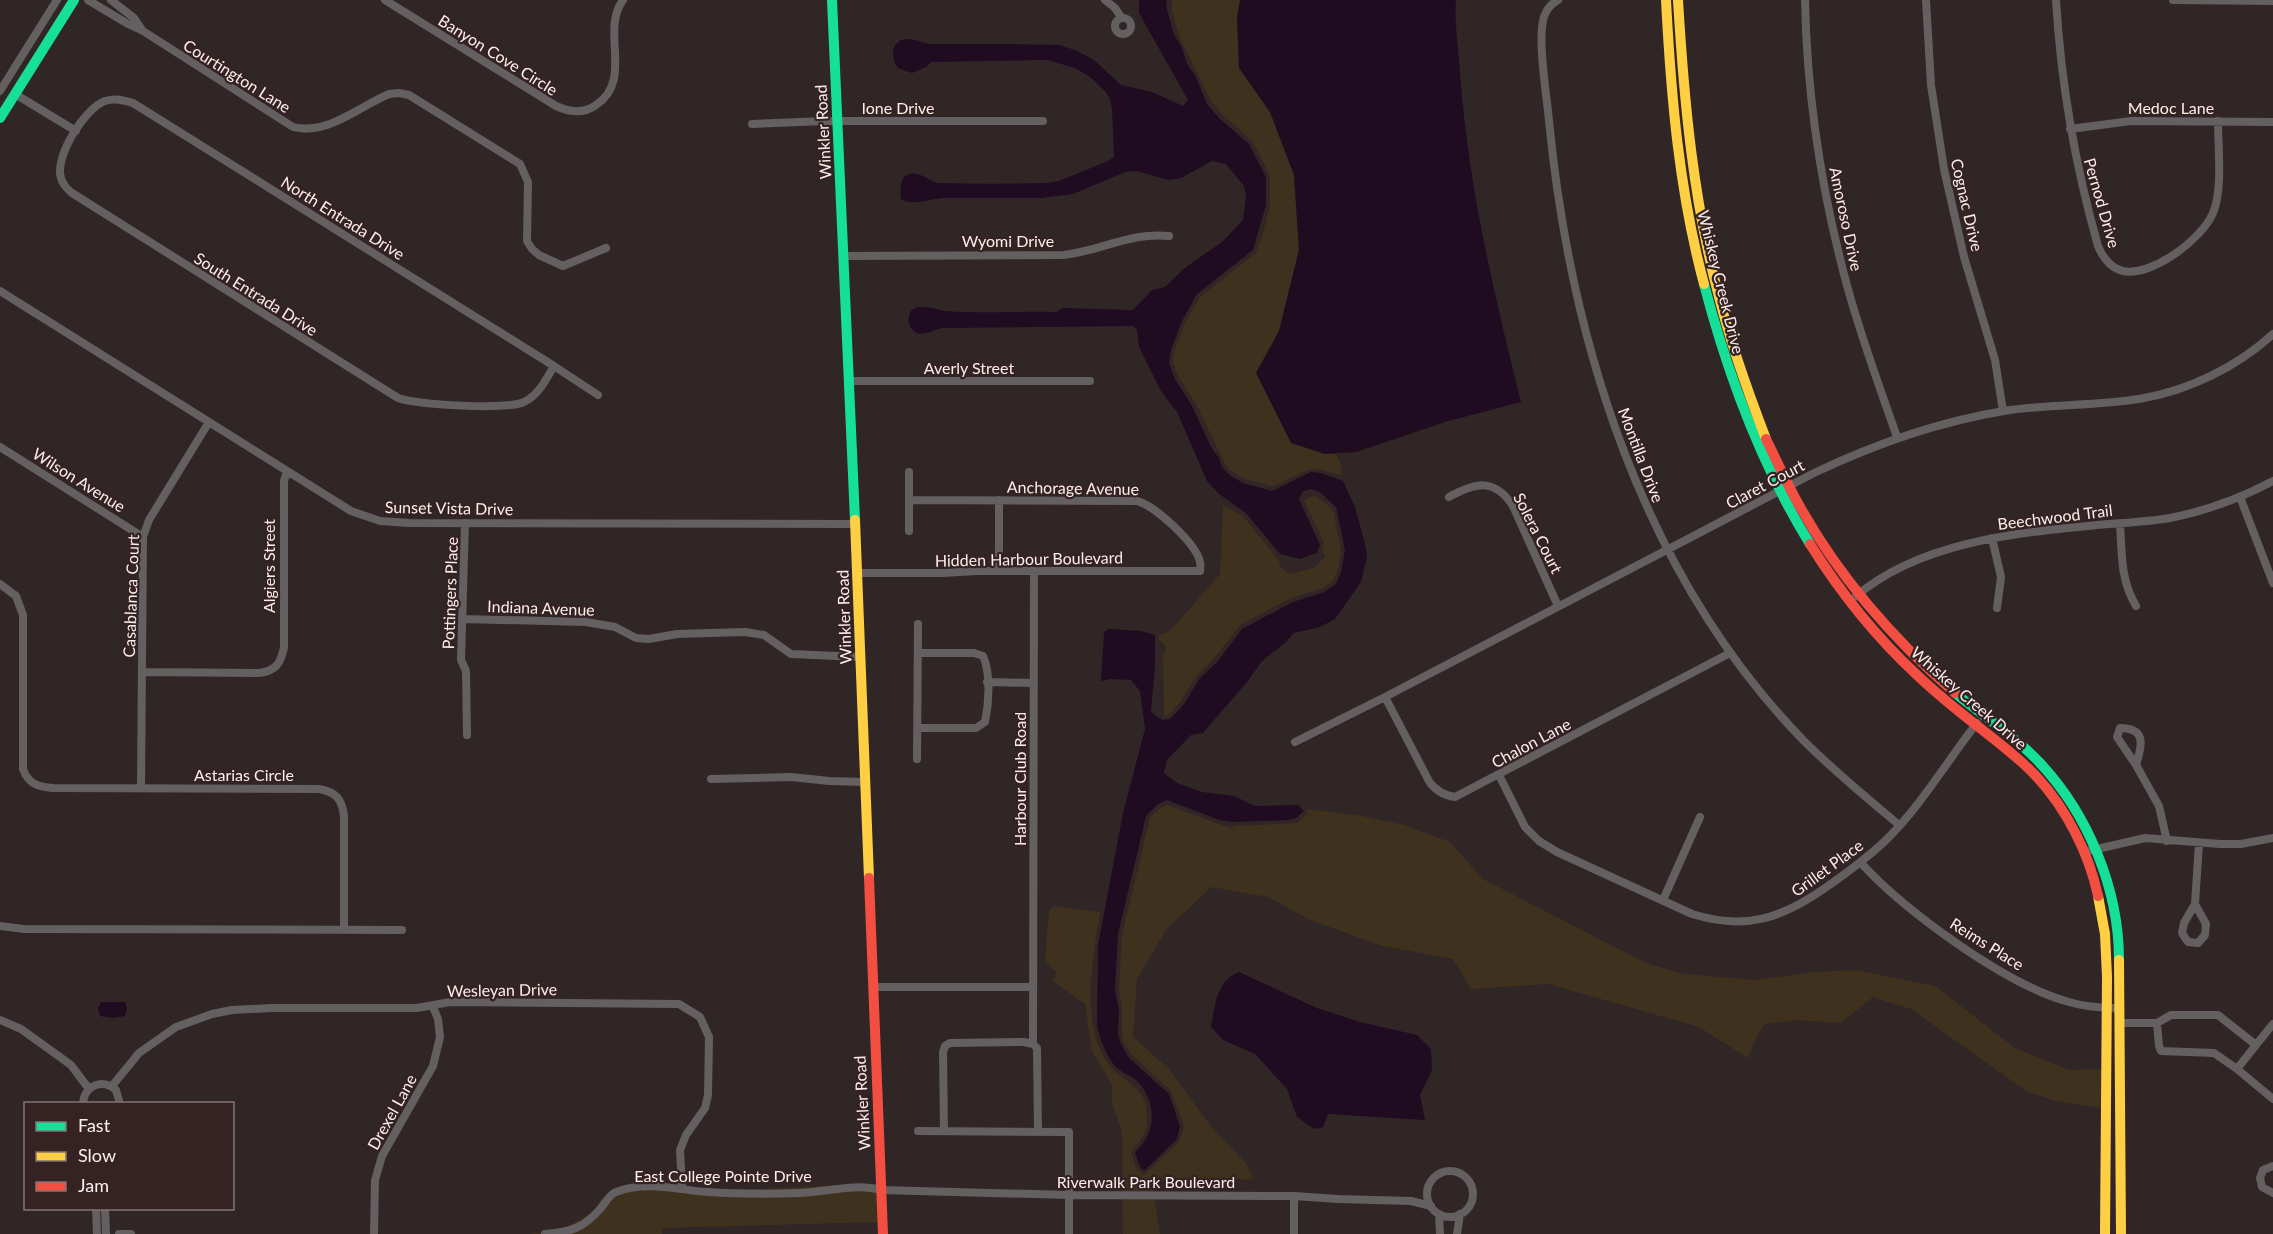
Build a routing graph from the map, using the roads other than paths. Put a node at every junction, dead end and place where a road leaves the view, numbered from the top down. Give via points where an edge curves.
1 (57, 0) edge
2 (74, 0) edge
3 (88, 0) edge
4 (111, 0) edge
5 (385, 0) edge
6 (623, 0) edge
7 (832, 0) edge
8 (1105, 0) edge
9 (1558, 0) edge
10 (1666, 0) edge
11 (1678, 0) edge
12 (1804, 0) edge
13 (1926, 0) edge
14 (2056, 0) edge
15 (2173, 0) edge
16 (2273, 1) edge
17 (1121, 18) dead end
18 (143, 31) junction
19 (0, 90) edge
20 (15, 94) junction
21 (0, 118) edge
22 (838, 121) junction
23 (1043, 121) dead end
24 (2218, 121) junction
25 (2273, 122) edge
26 (752, 124) dead end
27 (2070, 129) junction
28 (76, 131) junction
29 (1169, 236) dead end
30 (606, 248) dead end
31 (844, 255) junction
32 (0, 291) edge
33 (2273, 334) edge
34 (554, 366) junction
35 (849, 381) junction
36 (1090, 381) dead end
37 (598, 395) dead end
38 (2003, 411) junction
39 (209, 422) junction
40 (1897, 437) junction
41 (0, 447) edge
42 (287, 471) junction
43 (909, 472) dead end
44 (2273, 482) edge
45 (1789, 488) junction
46 (1778, 493) junction
47 (1449, 497) dead end
48 (2240, 497) junction
49 (909, 500) junction
50 (999, 500) junction
51 (465, 523) junction
52 (2120, 523) junction
53 (855, 524) junction
54 (909, 531) dead end
55 (143, 537) junction
56 (1992, 538) junction
57 (1667, 550) junction
58 (999, 571) junction
59 (1034, 571) junction
60 (1200, 571) joint
61 (857, 573) junction
62 (2273, 583) edge
63 (0, 584) edge
64 (1858, 594) junction
65 (1849, 602) junction
66 (1558, 606) junction
67 (2136, 606) dead end
68 (1997, 608) dead end
69 (463, 619) junction
70 (918, 624) dead end
71 (1730, 652) junction
72 (918, 653) junction
73 (860, 657) junction
74 (142, 672) junction
75 (987, 682) junction
76 (1034, 683) junction
77 (1385, 698) junction
78 (1983, 716) junction
79 (1975, 725) junction
80 (918, 728) junction
81 (466, 735) dead end
82 (1295, 742) dead end
83 (917, 759) dead end
84 (2136, 765) junction
85 (1499, 775) junction
86 (711, 779) dead end
87 (865, 782) junction
88 (141, 788) junction
89 (1700, 817) dead end
90 (1899, 825) junction
91 (2273, 838) edge
92 (2167, 841) junction
93 (2199, 843) junction
94 (2096, 848) junction
95 (2084, 852) junction
96 (1861, 863) junction
97 (1663, 900) junction
98 (2195, 904) junction
99 (0, 926) edge
100 (344, 930) junction
101 (402, 930) dead end
102 (873, 987) junction
103 (1033, 987) junction
104 (433, 1006) junction
105 (2107, 1008) junction
106 (2119, 1008) junction
107 (0, 1020) edge
108 (2119, 1023) junction
109 (2157, 1023) junction
110 (2273, 1024) edge
111 (1033, 1044) junction
112 (2256, 1045) junction
113 (2237, 1069) junction
114 (112, 1086) junction
115 (89, 1089) junction
116 (2273, 1099) edge
117 (83, 1102) edge
118 (120, 1102) edge
119 (918, 1131) dead end
120 (944, 1131) junction
121 (1038, 1132) junction
122 (2273, 1166) edge
123 (682, 1188) junction
124 (881, 1191) junction
125 (1427, 1191) junction
126 (2273, 1193) edge
127 (1069, 1195) junction
128 (1294, 1196) junction
129 (1411, 1201) junction
130 (1431, 1206) junction
131 (96, 1210) edge
132 (105, 1210) edge
133 (1439, 1214) junction
134 (1460, 1214) junction
135 (97, 1234) edge
136 (105, 1234) edge
137 (119, 1234) edge
138 (131, 1234) edge
139 (374, 1234) edge
140 (545, 1234) edge
141 (883, 1234) edge
142 (1069, 1234) edge
143 (1294, 1234) edge
144 (1440, 1234) edge
145 (1457, 1234) edge
146 (2106, 1234) edge
147 (2121, 1234) edge

1 - 19 street
2 - 20 street
3 - 18 street, Courtington Lane
4 - 18 street, Courtington Lane via 134,18
5 - 6 street, Banyon Cove Circle via 556,106 574,111 593,108 613,84 615,22
7 - 22 street, Winkler Road
8 - 17 street
9 - 57 street, Montilla Drive via 1547,11 1542,36 1557,184 1575,282 1620,442
10 - 46 street, Whiskey Creek Drive via 1674,123 1697,257 1730,378 1758,453
11 - 45 street, Whiskey Creek Drive via 1689,139 1705,234 1744,381
12 - 40 street, Amoroso Drive via 1811,96 1827,204 1863,339
13 - 38 street, Cognac Drive via 1931,85 1944,169 1964,257 1995,360
14 - 27 street, Pernod Drive via 2059,56
15 - 16 street
18 - 30 street, Courtington Lane via 283,121 303,129 323,127 389,94 409,95 520,164 528,182 527,241 532,249 563,266
20 - 21 street
20 - 28 street
22 - 23 street, Ione Drive
22 - 26 street, Ione Drive
22 - 31 street, Winkler Road
24 - 25 street, Medoc Lane
24 - 27 street, Medoc Lane via 2131,121
24 - 27 street, Pernod Drive via 2217,195 2212,215 2198,235 2182,248 2136,271 2115,268 2101,255
28 - 34 street, North Entrada Drive via 88,113 103,101 132,103
28 - 34 street, South Entrada Drive via 60,167 64,186 72,193 398,398 419,404 514,404 532,397
29 - 31 street, Wyomi Drive via 1135,236 1063,255
31 - 35 street, Winkler Road
32 - 39 street, Sunset Vista Drive
33 - 38 street, Claret Court via 2227,367 2176,390 2121,401
34 - 37 street, North Entrada Drive
35 - 36 street, Averly Street
35 - 53 street, Winkler Road
38 - 40 street, Claret Court
39 - 42 street, Sunset Vista Drive
39 - 55 street, Casablanca Court via 149,520
40 - 45 street, Claret Court
41 - 55 street, Wilson Avenue
42 - 51 street, Sunset Vista Drive via 351,512 369,519 409,524
42 - 74 street, Algiers Street via 281,662 270,672 260,673
43 - 49 street
44 - 48 street, Beechwood Trail
45 - 46 street, Claret Court
45 - 64 street, Whiskey Creek Drive
46 - 57 street, Claret Court
46 - 65 street, Whiskey Creek Drive via 1813,553
47 - 66 street, Solera Court via 1478,485 1504,494
48 - 52 street, Beechwood Trail via 2170,518
48 - 62 street
49 - 50 street, Anchorage Avenue
49 - 54 street
50 - 58 street
50 - 60 street, Anchorage Avenue via 1146,503 1192,546 1200,561
51 - 53 street, Sunset Vista Drive
51 - 69 street, Pottingers Place
52 - 56 street, Beechwood Trail
52 - 67 street via 2126,589
53 - 61 street, Winkler Road
55 - 74 street, Casablanca Court
56 - 64 street, Beechwood Trail via 1906,565
56 - 68 street via 2001,577
57 - 66 street, Claret Court
57 - 71 street, Montilla Drive
58 - 59 street, Hidden Harbour Boulevard
58 - 61 street, Hidden Harbour Boulevard
59 - 60 street, Hidden Harbour Boulevard
59 - 76 street, Harbour Club Road
61 - 73 street, Winkler Road
63 - 88 street, Astarias Circle via 16,596 23,615 26,778 43,788
64 - 65 street, Beechwood Trail
64 - 78 street, Whiskey Creek Drive via 1899,641
65 - 79 street, Whiskey Creek Drive via 1904,663
66 - 77 street, Claret Court
69 - 73 street, Indiana Avenue via 586,622 649,639 745,632 764,635 791,654
69 - 81 street, Pottingers Place via 461,660 466,671
70 - 72 street
71 - 85 street, Chalon Lane
71 - 90 street, Montilla Drive via 1803,740
72 - 75 street via 983,656
72 - 80 street
73 - 87 street, Winkler Road
74 - 88 street, Casablanca Court
75 - 76 street
75 - 80 street via 985,722 976,728
76 - 103 street, Harbour Club Road
77 - 82 street, Claret Court
77 - 85 street, Chalon Lane via 1437,791 1455,797
78 - 79 street, Grillet Place
78 - 94 street, Whiskey Creek Drive via 2048,772 2077,811
79 - 90 street, Grillet Place
79 - 95 street, Whiskey Creek Drive via 2037,778 2067,818
80 - 83 street
84 - 84 street via 2117,737 2120,728 2138,733 2142,742
84 - 92 street via 2159,806
85 - 97 street, Grillet Place via 1525,827 1539,841
86 - 87 street via 791,777
87 - 102 street, Winkler Road
88 - 100 street, Astarias Circle via 319,789 338,796 344,816
89 - 97 street
90 - 96 street, Grillet Place
91 - 93 street via 2241,844
92 - 93 street
92 - 94 street via 2145,838
93 - 98 street
94 - 95 street
94 - 106 street, Whiskey Creek Drive via 2117,930
95 - 105 street, Whiskey Creek Drive via 2103,914
96 - 97 street, Grillet Place via 1798,907 1765,919 1712,919
96 - 105 street, Reims Place via 1917,914 1985,961 2066,1002
98 - 98 street via 2182,933 2188,942 2198,943 2205,935 2206,924
99 - 100 street
100 - 101 street
102 - 103 street
102 - 124 street, Winkler Road
103 - 111 street, Harbour Club Road
104 - 114 street, Wesleyan Drive via 232,1010 212,1014 169,1031 139,1053
104 - 123 street, Wesleyan Drive via 450,1002 672,1003 694,1012 709,1037 708,1095 705,1108 680,1149
104 - 139 street, Drexel Lane via 440,1037 433,1066 382,1156 375,1180
105 - 106 street, Reims Place
105 - 146 street, Whiskey Creek Drive
106 - 108 street, Whiskey Creek Drive
107 - 115 street via 21,1029 71,1065
108 - 109 street
108 - 147 street, Whiskey Creek Drive
109 - 112 street via 2171,1015 2218,1015
109 - 113 street via 2162,1051 2214,1053
110 - 112 street
111 - 120 street via 950,1042 945,1046
111 - 121 street, Harbour Club Road via 1037,1048
112 - 113 street
113 - 116 street
114 - 115 street via 100,1083
114 - 118 street
115 - 117 street
119 - 120 street
120 - 121 street
121 - 127 street via 1069,1132
122 - 126 street via 2263,1170 2260,1178 2262,1187
123 - 124 street, East College Pointe Drive via 707,1192 801,1193 873,1188
123 - 140 street, East College Pointe Drive via 635,1187 614,1192 590,1221 569,1232
124 - 127 street, Riverwalk Park Boulevard
124 - 141 street, Winkler Road
125 - 129 street
125 - 130 street
125 - 134 street via 1441,1173 1451,1171 1464,1176 1472,1188 1472,1198
127 - 128 street, Riverwalk Park Boulevard
127 - 142 street
128 - 129 street, Riverwalk Park Boulevard
128 - 143 street
129 - 130 street, Riverwalk Park Boulevard
130 - 133 street
131 - 135 street
132 - 136 street
133 - 134 street
133 - 144 street
134 - 145 street
137 - 138 street

